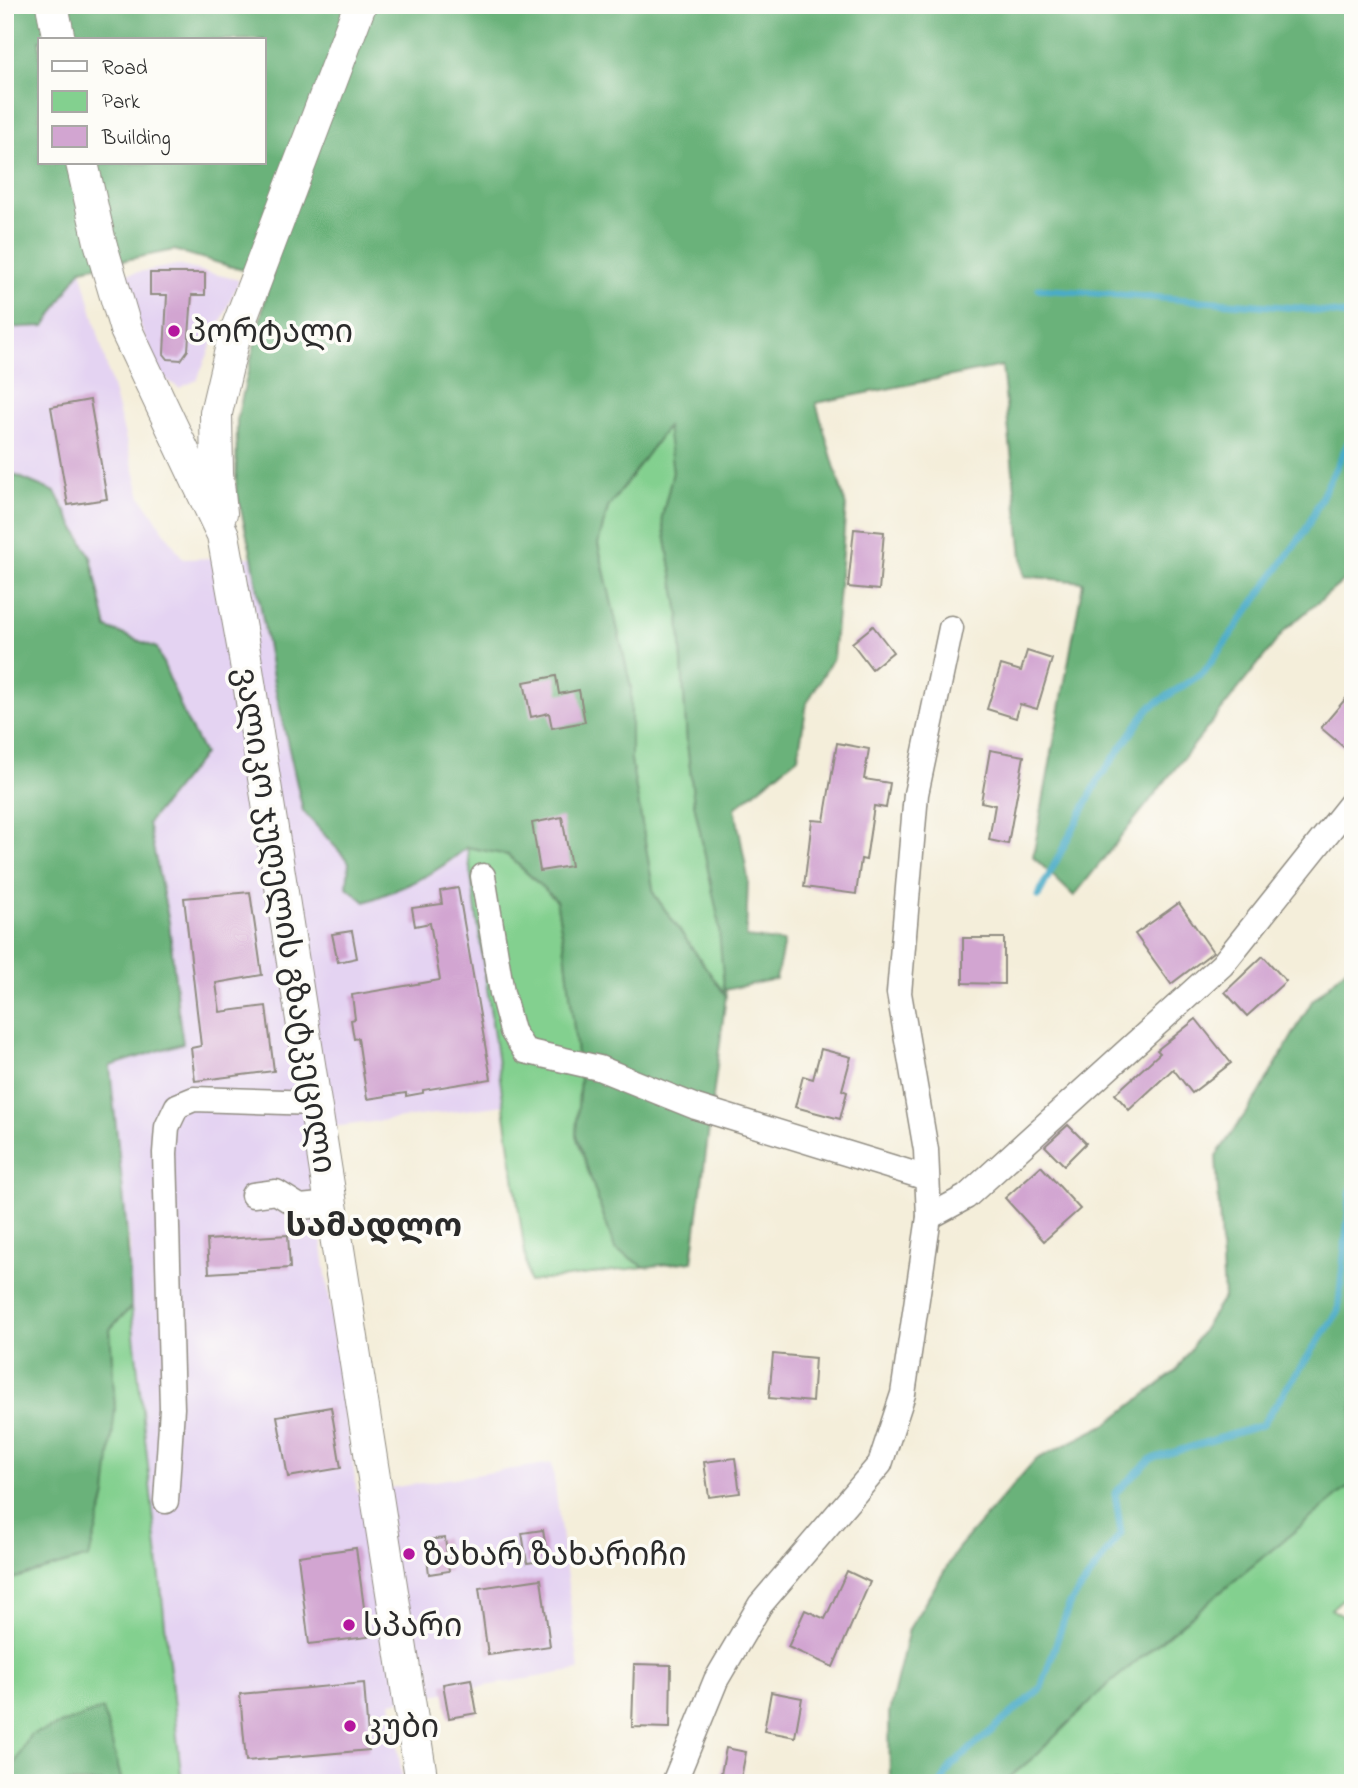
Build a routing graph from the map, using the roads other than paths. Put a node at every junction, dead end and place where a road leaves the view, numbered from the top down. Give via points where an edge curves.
1 (52, 5) edge
2 (360, 5) edge
3 (59, 38) edge
4 (82, 164) edge
5 (223, 535) junction
6 (951, 628) dead end
7 (1353, 801) edge
8 (483, 876) dead end
9 (315, 1103) junction
10 (927, 1178) junction
11 (253, 1195) dead end
12 (331, 1204) junction
13 (929, 1217) junction
14 (166, 1502) dead end
15 (422, 1783) edge
16 (674, 1783) edge

1 - 3 main road
2 - 5 main road via 234,337 216,413
4 - 5 main road, ვალიკო ჯუღელის გზატკეცილი via 126,330
5 - 9 main road, ვალიკო ჯუღელის გზატკეცილი
6 - 10 street via 916,793 900,993
7 - 13 street via 1222,965 966,1197
8 - 10 street via 502,993 512,1031 525,1051 599,1069 696,1107
9 - 12 main road, ვალიკო ჯუღელის გზატკეცილი
9 - 14 street via 194,1099 177,1106 167,1127 172,1408
10 - 13 street
11 - 12 street via 276,1192 300,1207
12 - 15 main road, ვალიკო ჯუღელის გზატკეცილი
13 - 16 street via 903,1394 880,1464 760,1605 716,1680

